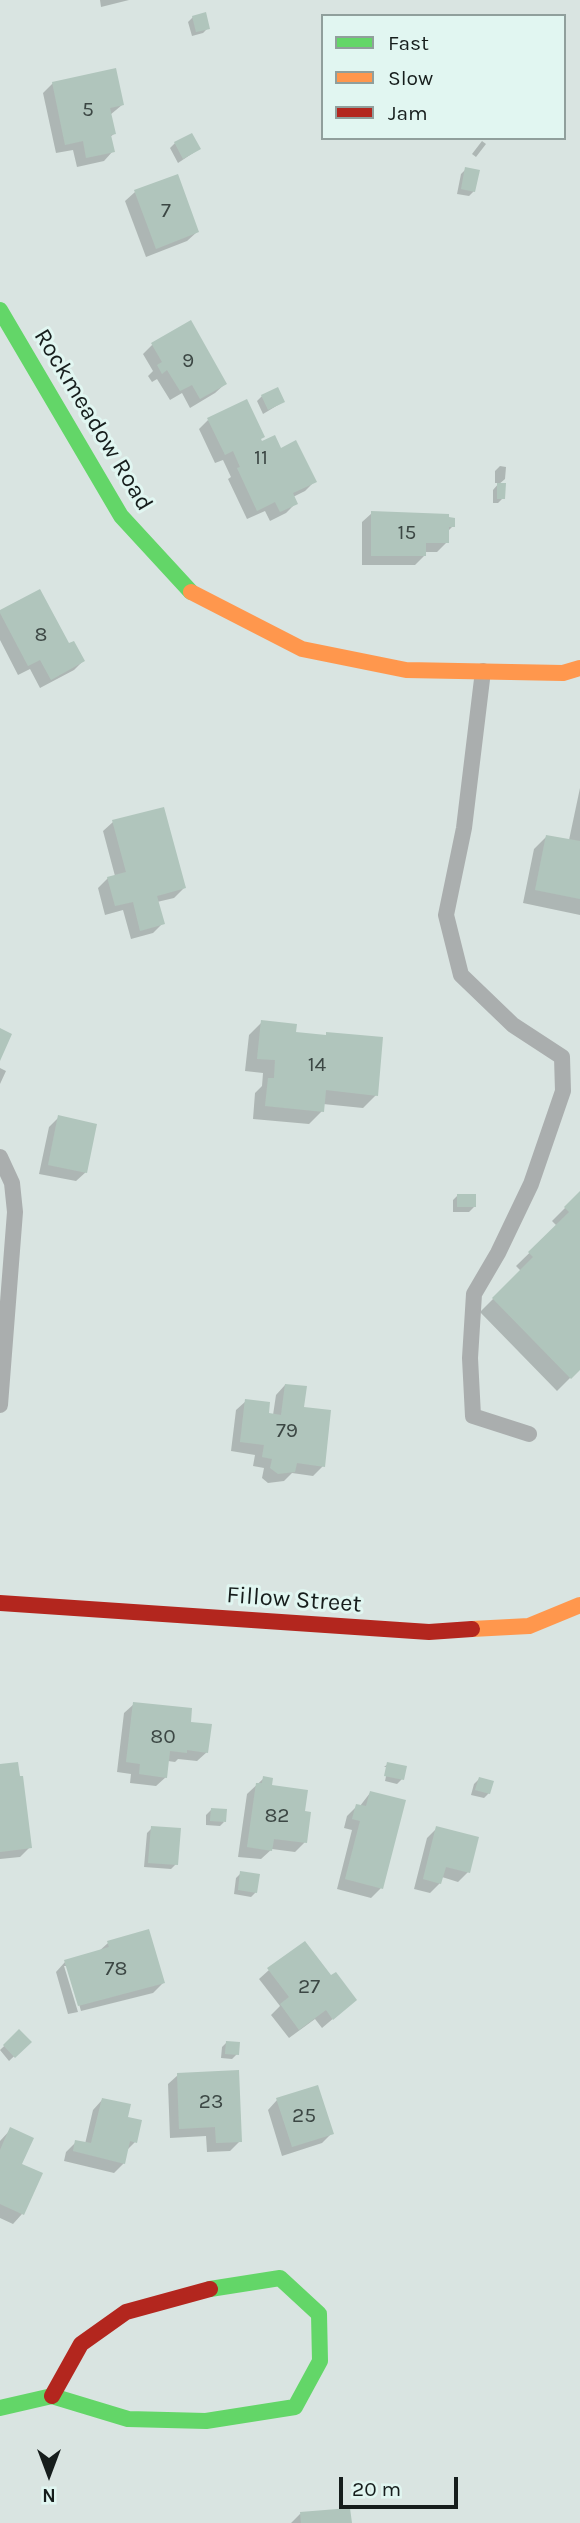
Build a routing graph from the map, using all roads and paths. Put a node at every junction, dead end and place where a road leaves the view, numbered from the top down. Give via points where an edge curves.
1 (0, 310) edge
2 (580, 668) edge
3 (483, 671) junction
4 (580, 1086) edge
5 (563, 1091) junction
6 (0, 1157) edge
7 (0, 1405) edge
8 (529, 1434) dead end
9 (0, 1603) edge
10 (580, 1605) edge
11 (52, 2396) junction
12 (0, 2408) edge

1 - 3 street, Rockmeadow Road via 121,516 192,593 302,649 406,670
2 - 3 street, Rockmeadow Road via 563,673
3 - 5 lane via 464,828 446,915 461,975 513,1025 562,1058
4 - 5 lane
5 - 8 lane via 531,1184 474,1294 473,1416
6 - 7 lane via 12,1183 15,1212
9 - 10 street, Fillow Street via 429,1632 529,1626
11 - 11 street via 128,2419 206,2421 295,2407 320,2361 319,2314 280,2278 208,2289 126,2312 81,2344
11 - 12 street

